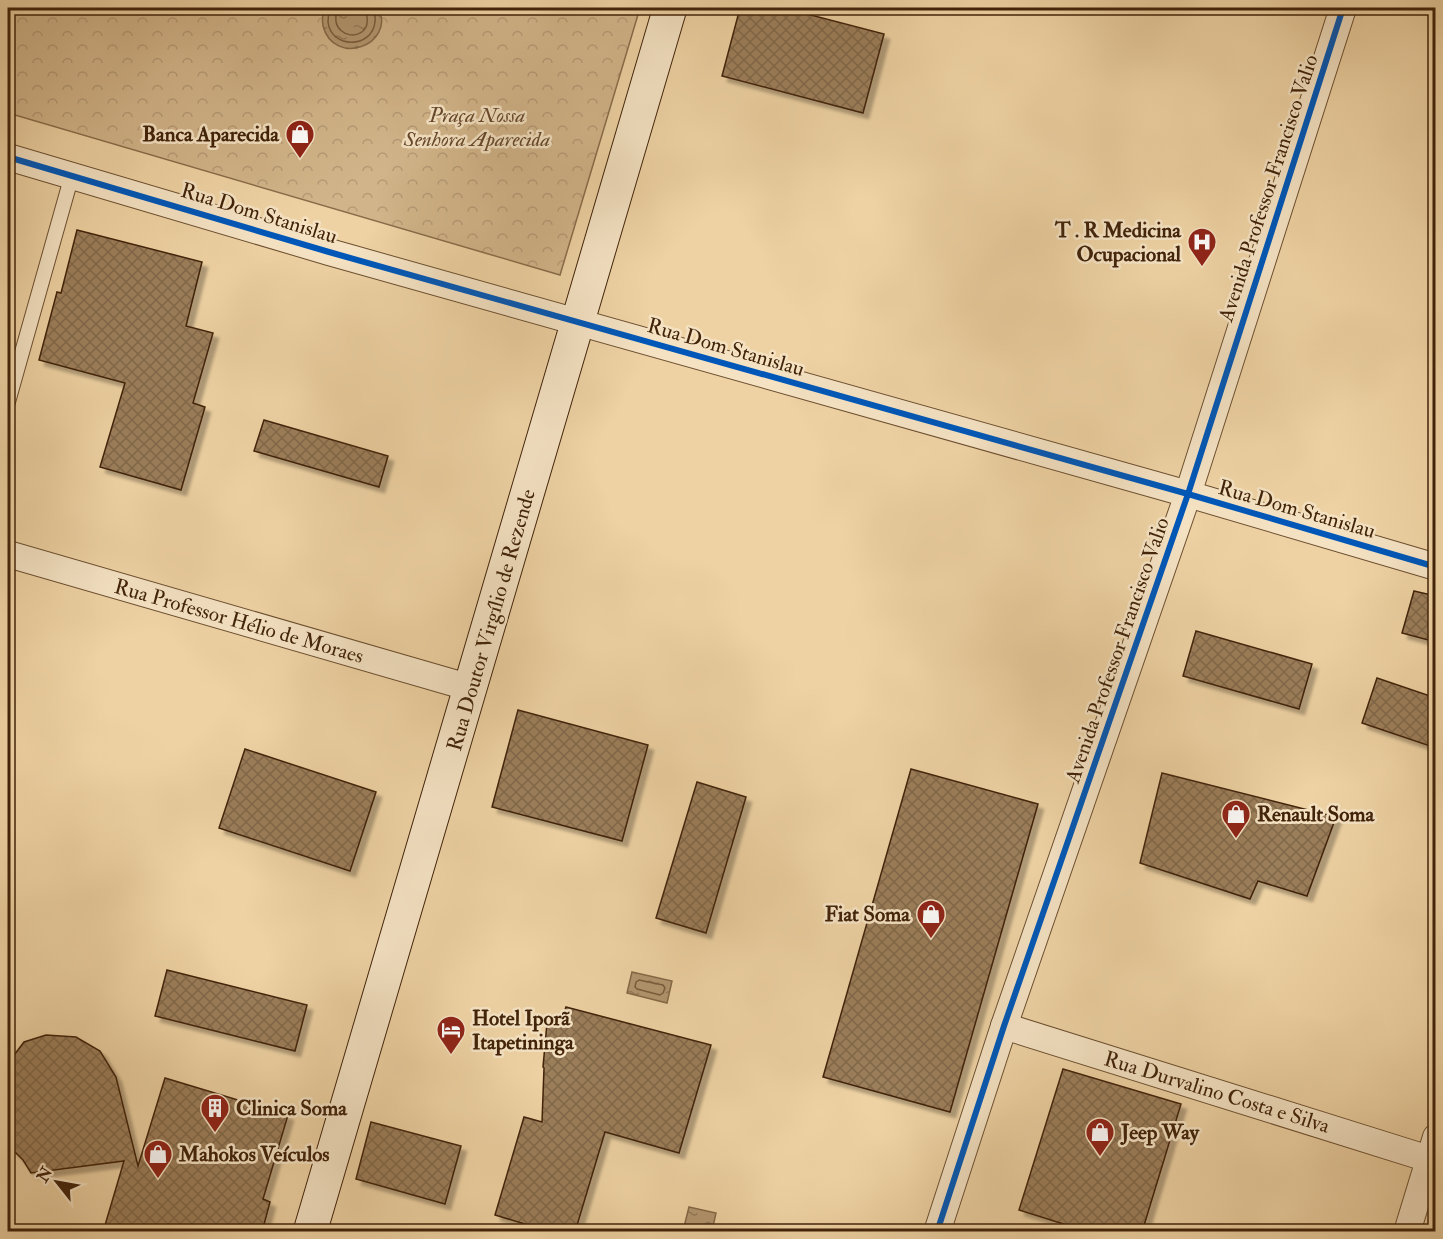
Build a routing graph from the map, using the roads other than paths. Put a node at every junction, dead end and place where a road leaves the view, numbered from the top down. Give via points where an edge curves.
1 (670, 8) edge
2 (1342, 8) edge
3 (8, 156) edge
4 (72, 175) junction
5 (578, 322) junction
6 (8, 402) edge
7 (1188, 494) junction
8 (8, 554) edge
9 (1436, 567) edge
10 (471, 688) junction
11 (1004, 1026) junction
12 (1432, 1148) edge
13 (310, 1232) edge
14 (937, 1232) edge
15 (1407, 1232) edge

1 - 5 main road, Rua Doutor Virgílio de Rezende
2 - 7 street, Avenida Professor Francisco Valio
3 - 4 street, Rua Dom Stanislau
4 - 5 street, Rua Dom Stanislau
4 - 6 lane
5 - 7 street, Rua Dom Stanislau
5 - 10 main road, Rua Doutor Virgílio de Rezende
7 - 9 street, Rua Dom Stanislau
7 - 11 street, Avenida Professor Francisco Valio
8 - 10 street, Rua Professor Hélio de Moraes
10 - 13 main road, Rua Doutor Virgílio de Rezende
11 - 12 street, Rua Durvalino Costa e Silva
11 - 14 street, Avenida Professor Francisco Valio
12 - 15 street

